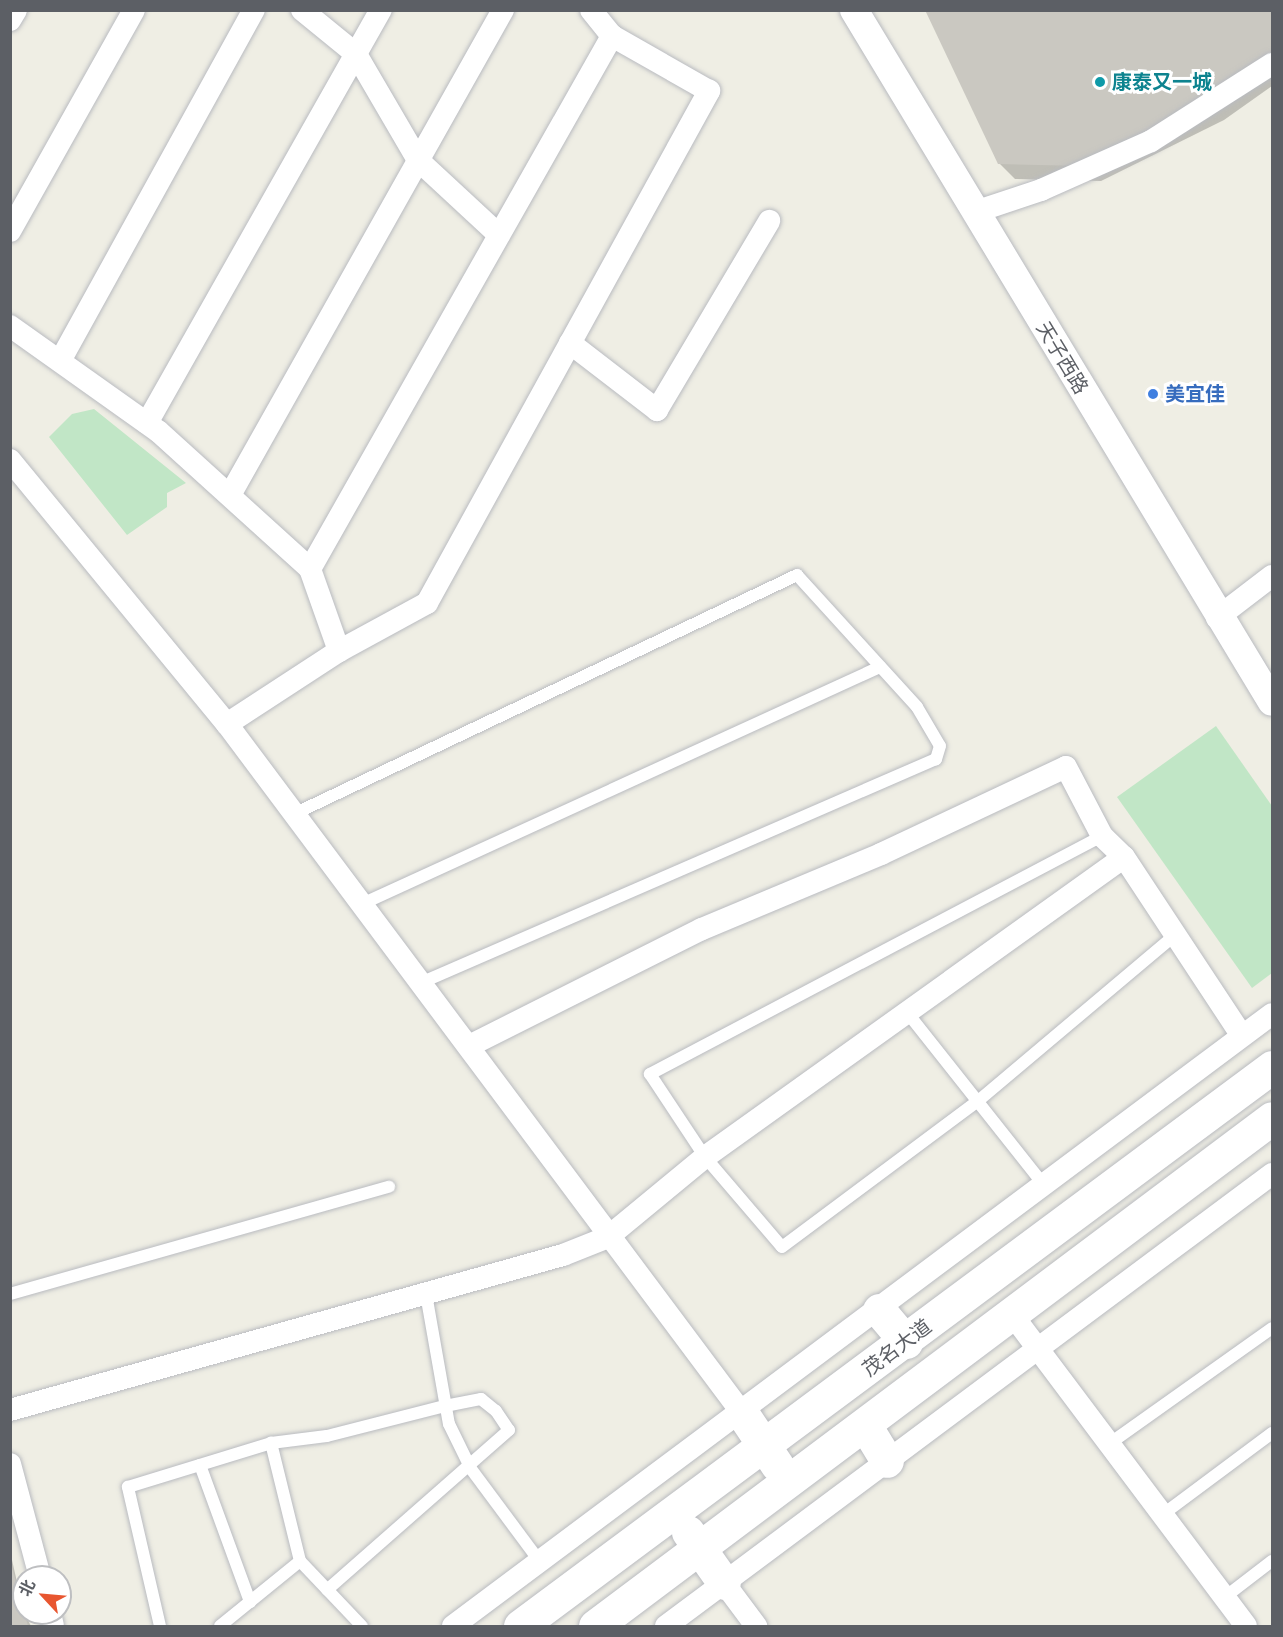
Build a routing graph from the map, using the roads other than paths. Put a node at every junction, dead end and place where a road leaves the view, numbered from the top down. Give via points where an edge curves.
1 (16, 10) edge
2 (134, 10) edge
3 (254, 10) edge
4 (302, 10) edge
5 (381, 10) edge
6 (502, 10) edge
7 (591, 10) edge
8 (854, 10) edge
9 (10, 20) edge
10 (612, 36) junction
11 (356, 54) junction
12 (1272, 64) edge
13 (418, 160) junction
14 (975, 212) junction
15 (769, 221) dead end
16 (10, 231) edge
17 (499, 235) junction
18 (10, 326) edge
19 (570, 344) junction
20 (60, 361) junction
21 (147, 423) junction
22 (10, 460) edge
23 (230, 495) junction
24 (310, 569) junction
25 (1272, 576) edge
26 (1217, 618) junction
27 (339, 651) junction
28 (880, 667) junction
29 (1272, 702) edge
30 (227, 724) junction
31 (294, 814) junction
32 (1102, 836) junction
33 (1124, 857) junction
34 (362, 904) junction
35 (1176, 934) junction
36 (423, 982) junction
37 (906, 1011) junction
38 (1272, 1014) edge
39 (1242, 1036) junction
40 (471, 1045) junction
41 (1272, 1067) edge
42 (978, 1101) junction
43 (1272, 1118) edge
44 (705, 1157) junction
45 (1272, 1174) edge
46 (1043, 1184) junction
47 (389, 1187) dead end
48 (608, 1237) junction
49 (988, 1281) junction
50 (10, 1294) edge
51 (426, 1294) junction
52 (879, 1310) junction
53 (1011, 1313) junction
54 (1272, 1328) edge
55 (906, 1342) junction
56 (1037, 1347) junction
57 (446, 1406) junction
58 (10, 1410) edge
59 (742, 1413) junction
60 (865, 1425) junction
61 (1272, 1433) edge
62 (272, 1443) junction
63 (1109, 1444) junction
64 (764, 1446) junction
65 (886, 1461) junction
66 (10, 1464) edge
67 (200, 1465) junction
68 (471, 1469) junction
69 (790, 1483) junction
70 (675, 1513) junction
71 (1162, 1515) junction
72 (700, 1550) junction
73 (300, 1561) junction
74 (1272, 1561) edge
75 (540, 1562) junction
76 (37, 1565) edge
77 (724, 1583) junction
78 (327, 1590) junction
79 (1225, 1597) junction
80 (250, 1602) junction
81 (160, 1626) edge
82 (220, 1626) edge
83 (362, 1626) edge
84 (453, 1626) edge
85 (520, 1626) edge
86 (595, 1626) edge
87 (666, 1626) edge
88 (756, 1626) edge
89 (1246, 1626) edge

1 - 9 street
2 - 16 street
3 - 20 street
4 - 11 street
5 - 11 street
6 - 13 street
7 - 10 street
8 - 14 street, 天子西路
10 - 17 street
10 - 19 street via 710,91
11 - 13 street
11 - 21 street
12 - 14 street via 1151,141 1041,190
13 - 17 street
13 - 23 street
14 - 26 street, 天子西路
15 - 19 street via 657,410
17 - 24 street
18 - 20 street
19 - 27 street via 427,603
20 - 21 street
21 - 23 street
22 - 30 street
23 - 24 street
24 - 27 street
25 - 26 street
26 - 29 street, 天子西路
27 - 30 street
28 - 31 lane via 797,575
28 - 34 lane
28 - 36 lane via 934,732 942,750 936,759
30 - 31 street
31 - 34 street
32 - 33 street
32 - 40 street via 1066,767 881,855 702,929
32 - 44 lane via 650,1074
33 - 35 street
33 - 37 street
34 - 36 street
35 - 39 street
35 - 42 lane
36 - 40 street
37 - 42 lane
37 - 44 street
38 - 39 street
39 - 46 street
40 - 48 street
41 - 49 main road, 茂名大道
42 - 44 lane via 782,1247
42 - 46 lane
43 - 53 main road
44 - 48 street
45 - 56 street
46 - 52 street
47 - 50 lane
48 - 51 street
48 - 59 street
49 - 53 main road
49 - 55 main road, 茂名大道
51 - 57 lane
51 - 58 street
52 - 55 main road
52 - 59 street
53 - 56 street
53 - 60 main road
54 - 63 lane
55 - 64 main road, 茂名大道
56 - 63 street
56 - 65 street
57 - 62 lane via 327,1436
57 - 68 lane
57 - 68 lane via 481,1399 509,1430
59 - 64 main road
59 - 75 street
60 - 65 main road
60 - 69 main road
61 - 71 lane
62 - 67 lane
62 - 73 lane
63 - 71 street
64 - 69 main road
64 - 70 main road, 茂名大道
65 - 77 street
66 - 76 street
67 - 80 lane
67 - 81 lane via 128,1486
68 - 75 lane
68 - 78 lane
69 - 72 main road
70 - 72 main road
70 - 85 main road, 茂名大道
71 - 79 street
72 - 77 main road
72 - 86 main road
73 - 78 lane
73 - 80 lane
74 - 79 lane
75 - 84 street
77 - 87 street
77 - 88 street
78 - 83 lane
79 - 89 street
80 - 82 lane

